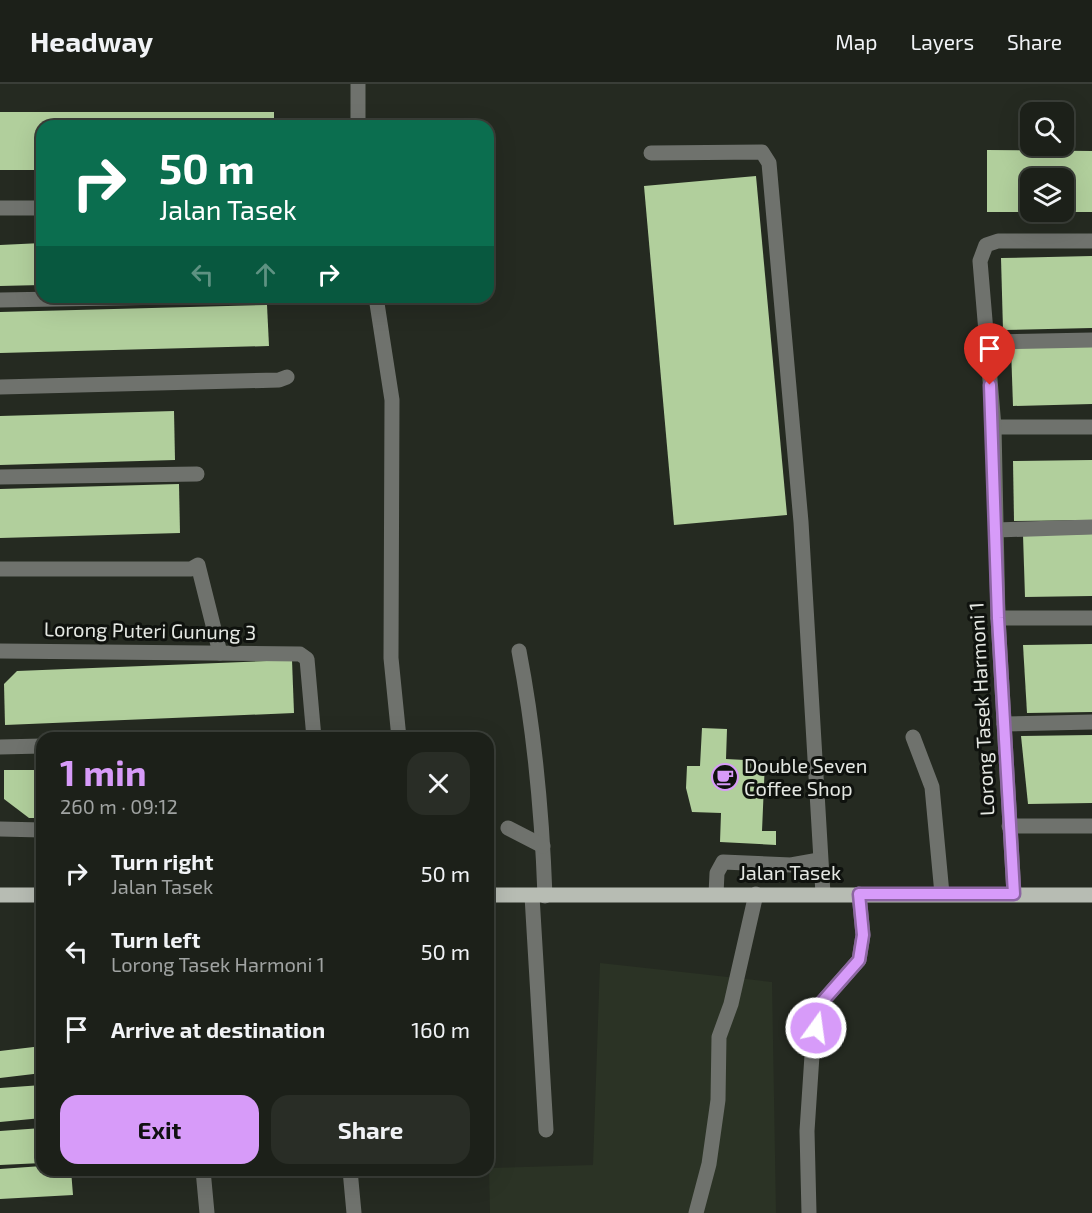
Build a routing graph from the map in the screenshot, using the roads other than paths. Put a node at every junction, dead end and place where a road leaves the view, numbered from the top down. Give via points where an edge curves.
1 (358, 84) edge
2 (358, 120) edge
3 (651, 153) dead end
4 (0, 208) edge
5 (36, 208) edge
6 (1092, 241) edge
7 (36, 299) edge
8 (0, 300) edge
9 (377, 303) edge
10 (1092, 340) edge
11 (987, 342) junction
12 (287, 377) dead end
13 (0, 387) edge
14 (994, 427) junction
15 (1092, 427) edge
16 (197, 474) dead end
17 (0, 477) edge
18 (1092, 527) edge
19 (996, 530) junction
20 (0, 569) edge
21 (998, 618) junction
22 (1092, 618) edge
23 (0, 651) edge
24 (519, 651) dead end
25 (220, 653) junction
26 (1092, 722) edge
27 (1004, 724) junction
28 (313, 732) edge
29 (398, 732) edge
30 (913, 737) dead end
31 (36, 746) edge
32 (0, 747) edge
33 (1009, 826) junction
34 (1092, 826) edge
35 (508, 828) dead end
36 (0, 829) edge
37 (36, 830) edge
38 (543, 846) junction
39 (819, 860) junction
40 (716, 894) junction
41 (756, 894) junction
42 (823, 894) junction
43 (859, 894) junction
44 (942, 894) junction
45 (1014, 894) junction
46 (0, 895) edge
47 (36, 895) edge
48 (494, 895) edge
49 (1092, 895) edge
50 (538, 896) junction
51 (546, 1130) dead end
52 (204, 1176) edge
53 (351, 1176) edge
54 (207, 1213) edge
55 (354, 1213) edge
56 (696, 1213) edge
57 (809, 1213) edge

1 - 2 street
3 - 39 street via 762,152 769,163 801,522
4 - 5 street
6 - 11 street, Lorong Tasek Harmoni 1 via 998,241 986,245 980,261
7 - 8 street
9 - 29 street via 392,400 391,658
10 - 11 street
11 - 14 street, Lorong Tasek Harmoni 1
12 - 13 street
14 - 15 street
14 - 19 street, Lorong Tasek Harmoni 1
16 - 17 street
18 - 19 street
19 - 21 street, Lorong Tasek Harmoni 1
20 - 25 street via 191,569 198,565
21 - 22 street
21 - 27 street, Lorong Tasek Harmoni 1
23 - 25 street, Lorong Puteri Gunung 3
24 - 38 street via 534,733
25 - 28 street, Lorong Puteri Gunung 3 via 300,654 307,659
26 - 27 street
27 - 33 street, Lorong Tasek Harmoni 1
30 - 44 street via 932,787
31 - 32 street
33 - 34 street, Lorong Tasek Harmoni 1
33 - 45 street, Lorong Tasek Harmoni 1
35 - 38 street
36 - 37 street
38 - 50 street
39 - 40 street via 791,865 723,862 717,873
39 - 42 street
40 - 41 main road, Jalan Tasek
40 - 50 main road, Jalan Tasek
41 - 42 main road, Jalan Tasek
41 - 56 street via 731,1004 718,1037 718,1100 709,1164
42 - 43 main road, Jalan Tasek
43 - 44 main road, Jalan Tasek
43 - 57 street via 863,935 859,960 815,1010 807,1131
44 - 45 main road, Jalan Tasek
45 - 49 main road, Jalan Tasek
46 - 47 main road
48 - 50 main road, Jalan Tasek
50 - 51 street
52 - 54 street
53 - 55 street

